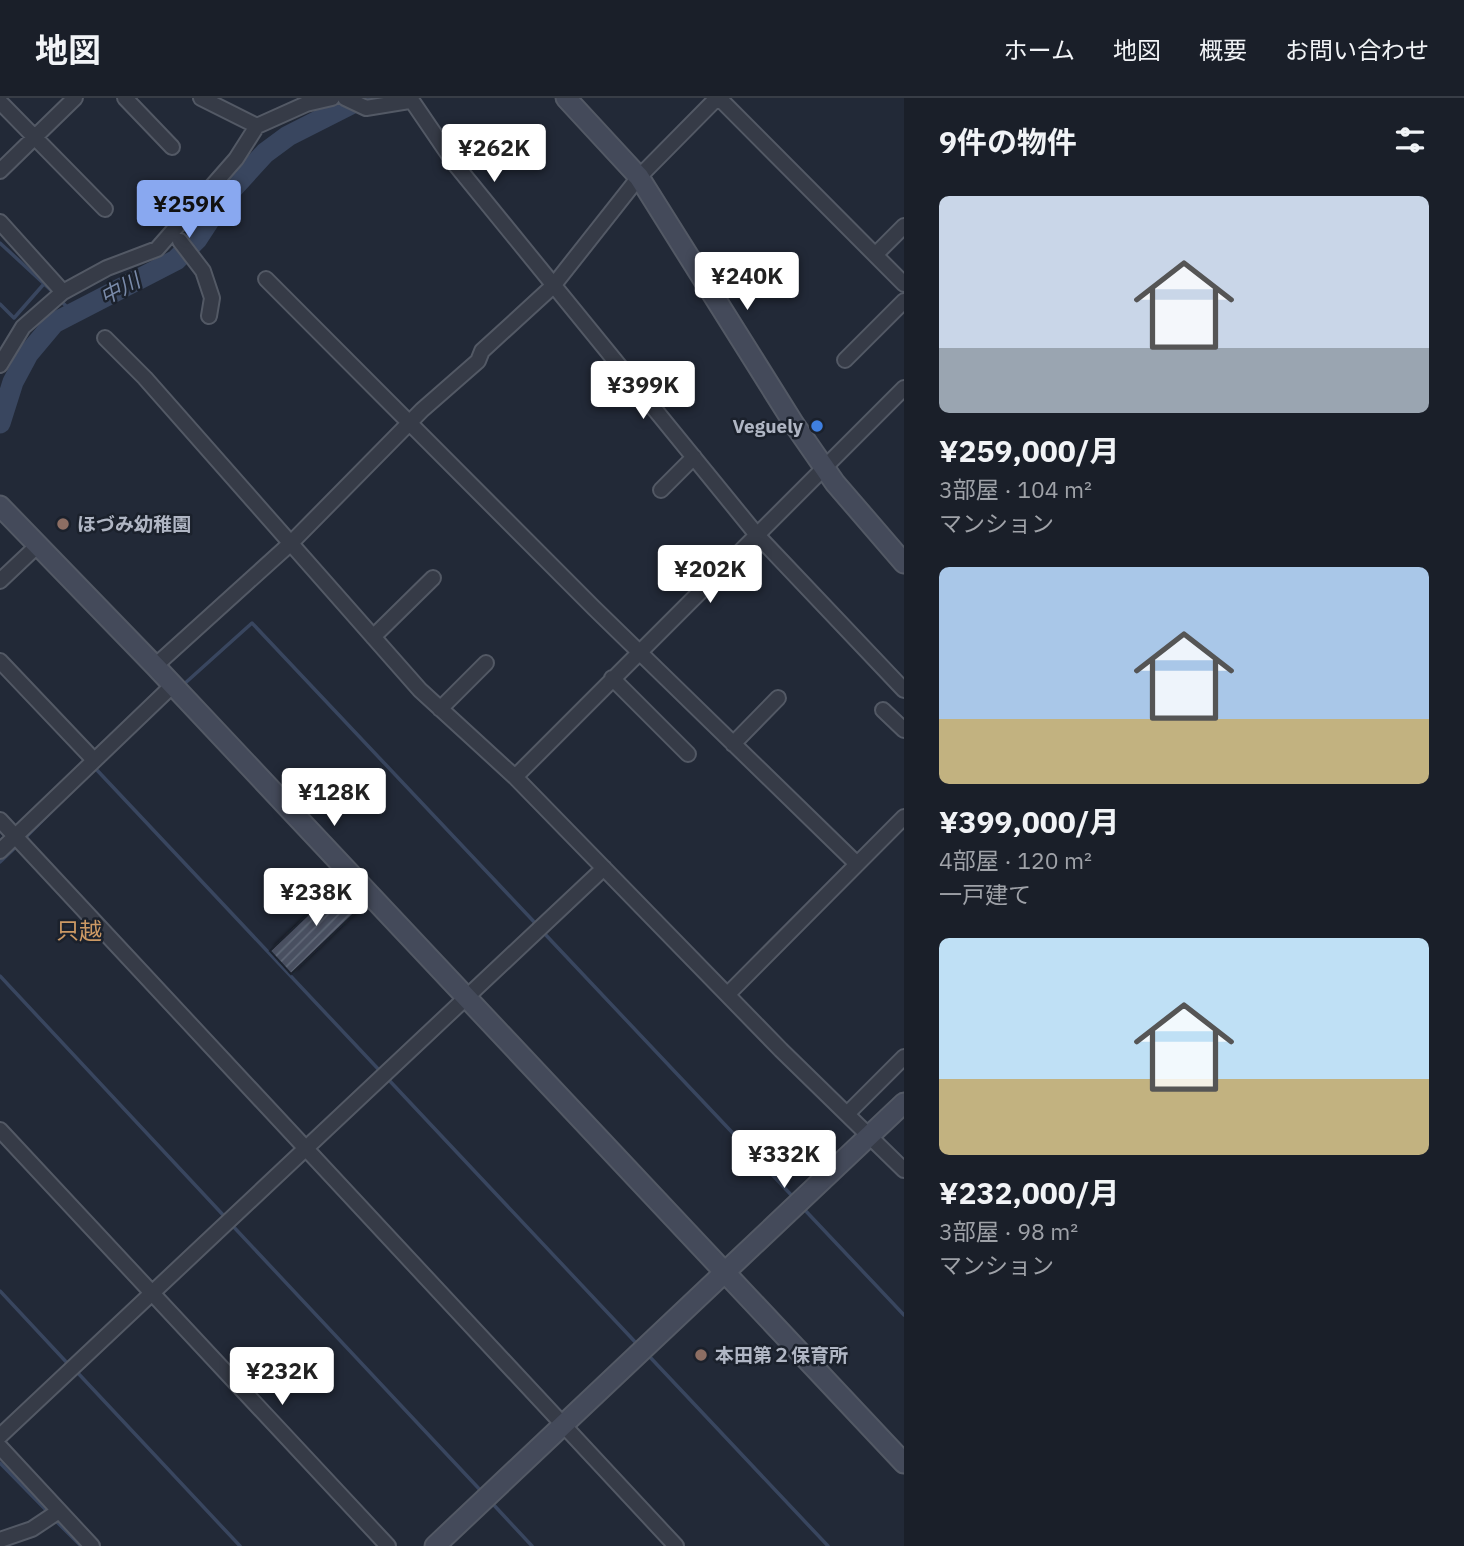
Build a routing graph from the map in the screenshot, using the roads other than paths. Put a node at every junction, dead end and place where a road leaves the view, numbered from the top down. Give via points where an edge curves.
1 (75, 98) edge
2 (125, 98) edge
3 (201, 98) edge
4 (341, 98) edge
5 (566, 98) edge
6 (718, 98) edge
7 (409, 99) edge
8 (0, 102) edge
9 (257, 126) junction
10 (34, 138) junction
11 (172, 147) dead end
12 (0, 171) edge
13 (639, 177) junction
14 (208, 189) junction
15 (105, 209) dead end
16 (0, 222) edge
17 (904, 226) edge
18 (12, 232) junction
19 (0, 243) edge
20 (185, 247) junction
21 (157, 249) junction
22 (875, 255) junction
23 (266, 279) dead end
24 (904, 284) edge
25 (553, 286) junction
26 (63, 292) junction
27 (904, 301) edge
28 (209, 316) dead end
29 (105, 338) dead end
30 (845, 360) dead end
31 (0, 365) edge
32 (904, 388) edge
33 (410, 422) junction
34 (694, 457) junction
35 (824, 467) junction
36 (661, 490) dead end
37 (0, 506) edge
38 (757, 535) junction
39 (291, 543) junction
40 (37, 546) junction
41 (904, 563) edge
42 (433, 579) dead end
43 (0, 581) edge
44 (373, 637) junction
45 (639, 651) junction
46 (0, 661) edge
47 (486, 663) dead end
48 (155, 666) junction
49 (612, 678) junction
50 (172, 686) junction
51 (904, 690) edge
52 (778, 698) dead end
53 (440, 709) junction
54 (883, 710) dead end
55 (904, 730) edge
56 (733, 744) junction
57 (688, 754) dead end
58 (94, 760) junction
59 (514, 777) junction
60 (904, 817) edge
61 (0, 820) edge
62 (15, 837) junction
63 (0, 851) edge
64 (857, 864) junction
65 (604, 868) junction
66 (728, 994) junction
67 (466, 998) junction
68 (904, 1057) edge
69 (904, 1103) edge
70 (847, 1114) junction
71 (0, 1130) edge
72 (870, 1137) junction
73 (304, 1150) junction
74 (904, 1170) edge
75 (725, 1273) junction
76 (150, 1292) junction
77 (561, 1426) junction
78 (0, 1436) edge
79 (0, 1447) edge
80 (904, 1463) edge
81 (54, 1514) junction
82 (7, 1541) edge
83 (92, 1546) edge
84 (388, 1546) edge
85 (435, 1546) edge
86 (676, 1546) edge

1 - 10 street
2 - 11 street
3 - 9 street
4 - 7 street via 366,108
4 - 9 street via 306,104
5 - 13 street
6 - 13 street
6 - 22 street
7 - 25 street
8 - 10 street
9 - 14 street via 236,159
10 - 12 street
10 - 15 street
13 - 25 street
13 - 35 street
14 - 20 street
14 - 21 street
16 - 18 street
17 - 22 street
18 - 19 street
18 - 26 street
20 - 21 street
20 - 28 street via 203,271 212,298
21 - 26 street via 107,268
22 - 24 street
23 - 33 street
25 - 33 street
25 - 34 street
26 - 31 street via 23,327
27 - 30 street
29 - 39 street
32 - 35 street
33 - 39 street
33 - 45 street
34 - 36 street
34 - 38 street
35 - 38 street
35 - 41 street
37 - 40 street
38 - 45 street
38 - 51 street
39 - 44 street
39 - 48 street
40 - 43 street
40 - 48 street
42 - 44 street
44 - 53 street
45 - 49 street
45 - 56 street
46 - 58 street
47 - 53 street
48 - 50 street
49 - 57 street
49 - 59 street
50 - 58 street
50 - 67 street
52 - 56 street
53 - 59 street
54 - 55 street
56 - 64 street
58 - 62 street
59 - 65 street
60 - 64 street
61 - 62 street
62 - 63 street
62 - 73 street
64 - 66 street
65 - 66 street
65 - 67 street
66 - 70 street
67 - 73 street
67 - 75 street
68 - 70 street
69 - 72 street
70 - 72 street
71 - 76 street
72 - 74 street
72 - 75 street
73 - 76 street
73 - 77 street
75 - 77 street
75 - 80 street
76 - 78 street
76 - 84 street
77 - 85 street
77 - 86 street
79 - 81 street
81 - 82 street
81 - 83 street

